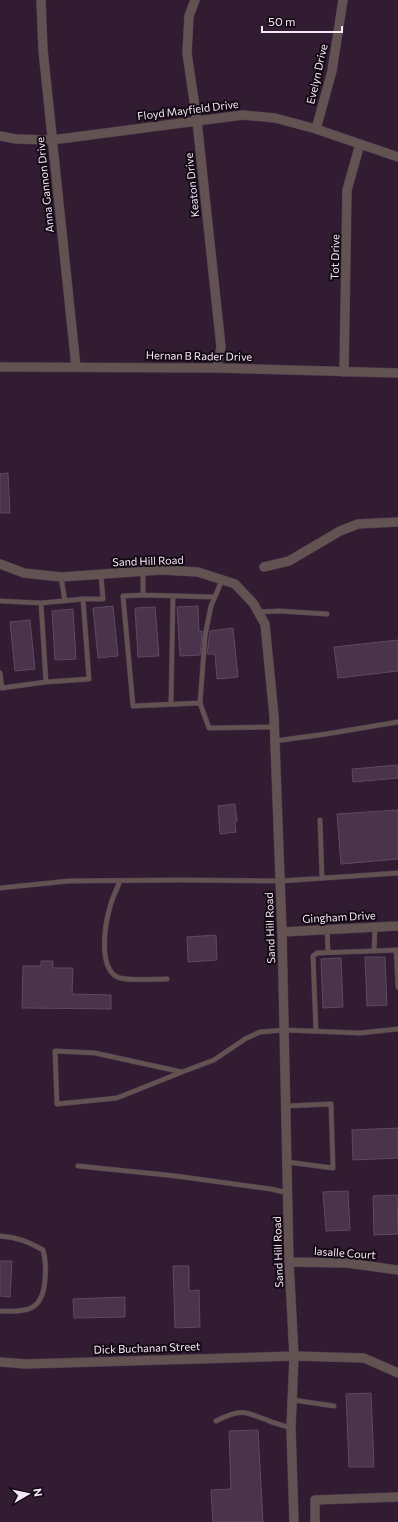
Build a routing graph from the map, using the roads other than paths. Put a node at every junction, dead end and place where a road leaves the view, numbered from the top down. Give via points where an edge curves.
1 (41, 0) edge
2 (195, 0) edge
3 (343, 0) edge
4 (197, 121) junction
5 (316, 129) junction
6 (0, 136) edge
7 (52, 140) junction
8 (360, 144) junction
9 (398, 157) edge
10 (0, 367) edge
11 (76, 367) junction
12 (217, 368) junction
13 (344, 372) junction
14 (398, 373) edge
15 (398, 522) edge
16 (0, 564) edge
17 (264, 567) dead end
18 (143, 571) junction
19 (101, 574) junction
20 (61, 578) junction
21 (222, 580) junction
22 (143, 595) junction
23 (172, 596) junction
24 (215, 597) junction
25 (83, 599) junction
26 (64, 600) junction
27 (0, 601) edge
28 (41, 603) junction
29 (258, 612) junction
30 (327, 614) dead end
31 (0, 673) edge
32 (46, 682) junction
33 (200, 703) junction
34 (171, 704) junction
35 (398, 722) edge
36 (275, 727) junction
37 (275, 741) junction
38 (320, 820) dead end
39 (398, 873) edge
40 (322, 878) junction
41 (120, 881) junction
42 (280, 881) junction
43 (0, 888) edge
44 (398, 926) edge
45 (375, 927) junction
46 (327, 929) junction
47 (282, 932) junction
48 (397, 950) edge
49 (374, 951) junction
50 (328, 952) junction
51 (167, 979) dead end
52 (398, 987) edge
53 (398, 1029) edge
54 (284, 1030) junction
55 (316, 1032) junction
56 (182, 1072) junction
57 (286, 1106) junction
58 (287, 1162) junction
59 (78, 1166) dead end
60 (288, 1193) junction
61 (0, 1236) edge
62 (289, 1262) junction
63 (398, 1270) edge
64 (0, 1311) edge
65 (294, 1356) junction
66 (0, 1362) edge
67 (398, 1373) edge
68 (293, 1400) junction
69 (334, 1406) dead end
70 (216, 1421) dead end
71 (291, 1428) junction
72 (398, 1497) edge
73 (294, 1522) edge
74 (315, 1522) edge

1 - 7 street, Anna Gannon Drive
2 - 4 street, Keaton Drive via 189,16 187,53
3 - 5 street, Evelyn Drive via 332,71
4 - 5 street, Floyd Mayfield Drive via 243,114 275,118
4 - 7 street, Floyd Mayfield Drive
4 - 12 street, Keaton Drive via 221,347
5 - 8 street, Floyd Mayfield Drive
6 - 7 street, Floyd Mayfield Drive
7 - 11 street, Anna Gannon Drive
8 - 9 street, Floyd Mayfield Drive
8 - 13 street, Tot Drive via 347,190
10 - 11 street, Hernan B Rader Drive
11 - 12 street, Hernan B Rader Drive
12 - 13 street, Hernan B Rader Drive
13 - 14 street, Hernan B Rader Drive
15 - 17 street via 358,524 340,531 289,561
16 - 20 street, Sand Hill Road via 24,573
18 - 19 street, Sand Hill Road
18 - 21 street, Sand Hill Road via 198,572
18 - 22 lane
19 - 20 street, Sand Hill Road
19 - 25 lane via 103,599
20 - 26 lane
21 - 24 lane
21 - 29 street, Sand Hill Road via 235,584
22 - 23 lane
22 - 34 lane via 123,596 133,706
23 - 24 lane
23 - 34 lane
24 - 33 lane via 205,636
25 - 26 lane
25 - 32 lane via 89,680
26 - 28 lane
27 - 28 lane
28 - 32 lane
29 - 30 lane
29 - 36 street, Sand Hill Road via 265,624
31 - 32 lane via 2,688
33 - 34 lane
33 - 36 lane via 209,728
35 - 37 lane
36 - 37 street, Sand Hill Road
37 - 42 street, Sand Hill Road
38 - 40 lane
39 - 40 lane
40 - 42 lane
41 - 42 lane
41 - 43 lane via 69,881
41 - 51 lane via 110,905 105,927 107,964 113,974 120,978
42 - 47 street, Sand Hill Road
44 - 45 street, Gingham Drive
45 - 46 street, Gingham Drive
45 - 49 lane
46 - 47 street, Gingham Drive
46 - 50 lane
47 - 54 street, Sand Hill Road
48 - 49 lane
48 - 52 lane
49 - 50 lane
50 - 55 lane via 312,956
53 - 55 lane via 360,1033
54 - 55 lane
54 - 56 lane via 260,1032 214,1060
54 - 57 street, Sand Hill Road
56 - 56 lane via 94,1053 55,1050 58,1104 118,1098
57 - 58 street, Sand Hill Road
57 - 58 lane via 331,1104 333,1168
58 - 60 street, Sand Hill Road
59 - 60 lane via 176,1176
60 - 62 street, Sand Hill Road
61 - 64 lane via 12,1236 30,1242 43,1250 47,1262 44,1293 36,1306 20,1312
62 - 63 street, lasalle Court via 347,1263
62 - 65 street, Sand Hill Road
65 - 66 street, Dick Buchanan Street via 33,1364
65 - 67 street, Dick Buchanan Street via 364,1358
65 - 68 street, Sand Hill Road
68 - 69 lane
68 - 71 street, Sand Hill Road
70 - 71 lane via 230,1414 246,1412
71 - 73 street, Sand Hill Road
72 - 74 street via 315,1500

